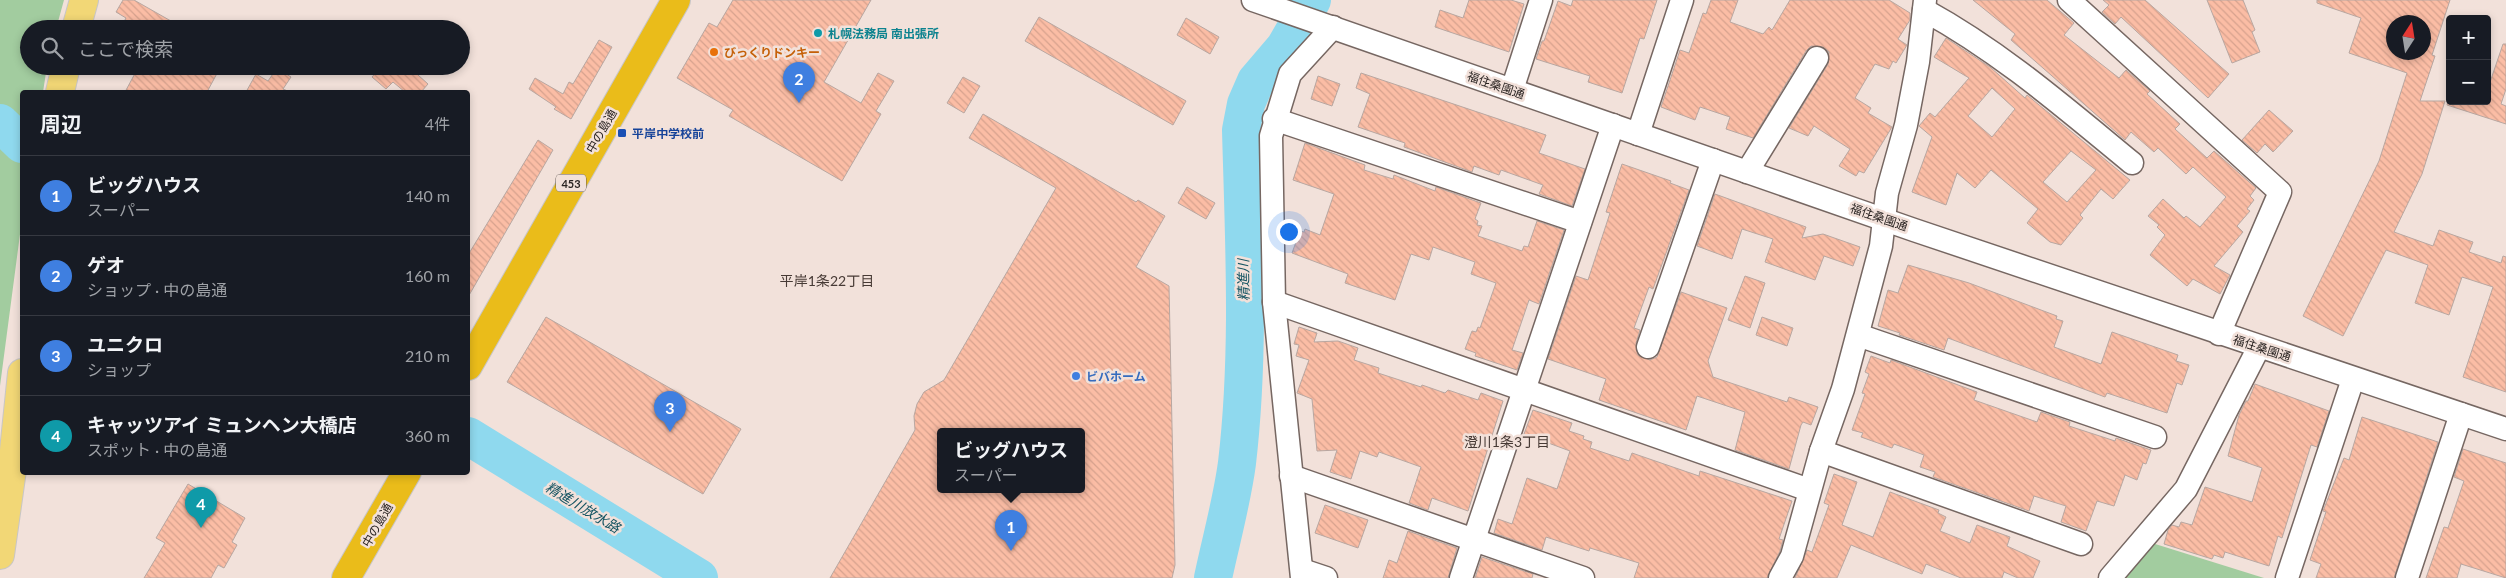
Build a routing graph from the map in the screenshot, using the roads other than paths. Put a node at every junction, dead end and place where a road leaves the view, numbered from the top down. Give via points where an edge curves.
1 (84, 0) edge
2 (676, 0) edge
3 (1253, 0) edge
4 (1541, 0) edge
5 (1682, 0) edge
6 (2069, 0) edge
7 (1925, 5) edge
8 (78, 20) edge
9 (1313, 21) junction
10 (1817, 58) dead end
11 (64, 75) edge
12 (60, 90) edge
13 (1512, 90) junction
14 (1274, 120) junction
15 (1613, 125) junction
16 (1638, 134) junction
17 (1713, 160) junction
18 (2132, 162) dead end
19 (1747, 172) junction
20 (1884, 219) junction
21 (1580, 222) junction
22 (1274, 302) junction
23 (2219, 334) junction
24 (1858, 335) junction
25 (1648, 347) dead end
26 (2259, 347) junction
27 (470, 362) edge
28 (2353, 379) junction
29 (20, 390) edge
30 (1523, 390) junction
31 (2461, 414) junction
32 (2506, 429) edge
33 (2154, 437) dead end
34 (1821, 451) junction
35 (405, 475) edge
36 (1291, 476) junction
37 (1809, 490) junction
38 (1473, 541) junction
39 (2081, 544) dead end
40 (0, 555) edge
41 (1302, 574) edge
42 (346, 578) edge
43 (1326, 578) edge
44 (1461, 578) edge
45 (1583, 578) edge
46 (1780, 578) edge
47 (2110, 578) edge
48 (2287, 578) edge
49 (2407, 578) edge

1 - 8 main road
2 - 27 highway, 中の島通 / 453
3 - 9 street, 福住桑園通
4 - 13 street
5 - 16 street
6 - 23 street via 2280,192
7 - 18 street via 2011,64
7 - 20 street via 1906,125
9 - 13 street, 福住桑園通
9 - 14 street
10 - 19 street
11 - 12 main road
13 - 15 street, 福住桑園通
14 - 21 street
14 - 22 street via 1271,136
15 - 16 street, 福住桑園通
15 - 21 street
16 - 17 street, 福住桑園通
17 - 19 street, 福住桑園通
17 - 25 street
19 - 20 street, 福住桑園通
20 - 23 street, 福住桑園通
20 - 24 street via 1881,246
21 - 30 street
22 - 30 street
22 - 36 street
23 - 26 street, 福住桑園通
24 - 33 street
24 - 34 street
26 - 28 street, 福住桑園通
26 - 47 street via 2186,489
28 - 31 street, 福住桑園通
28 - 48 street
29 - 40 main road
30 - 37 street
30 - 38 street
31 - 32 street, 福住桑園通
31 - 49 street
34 - 37 street
34 - 39 street
35 - 42 highway, 中の島通
36 - 38 street
36 - 41 street
37 - 46 street via 1792,556
38 - 44 street
38 - 45 street
41 - 43 street

